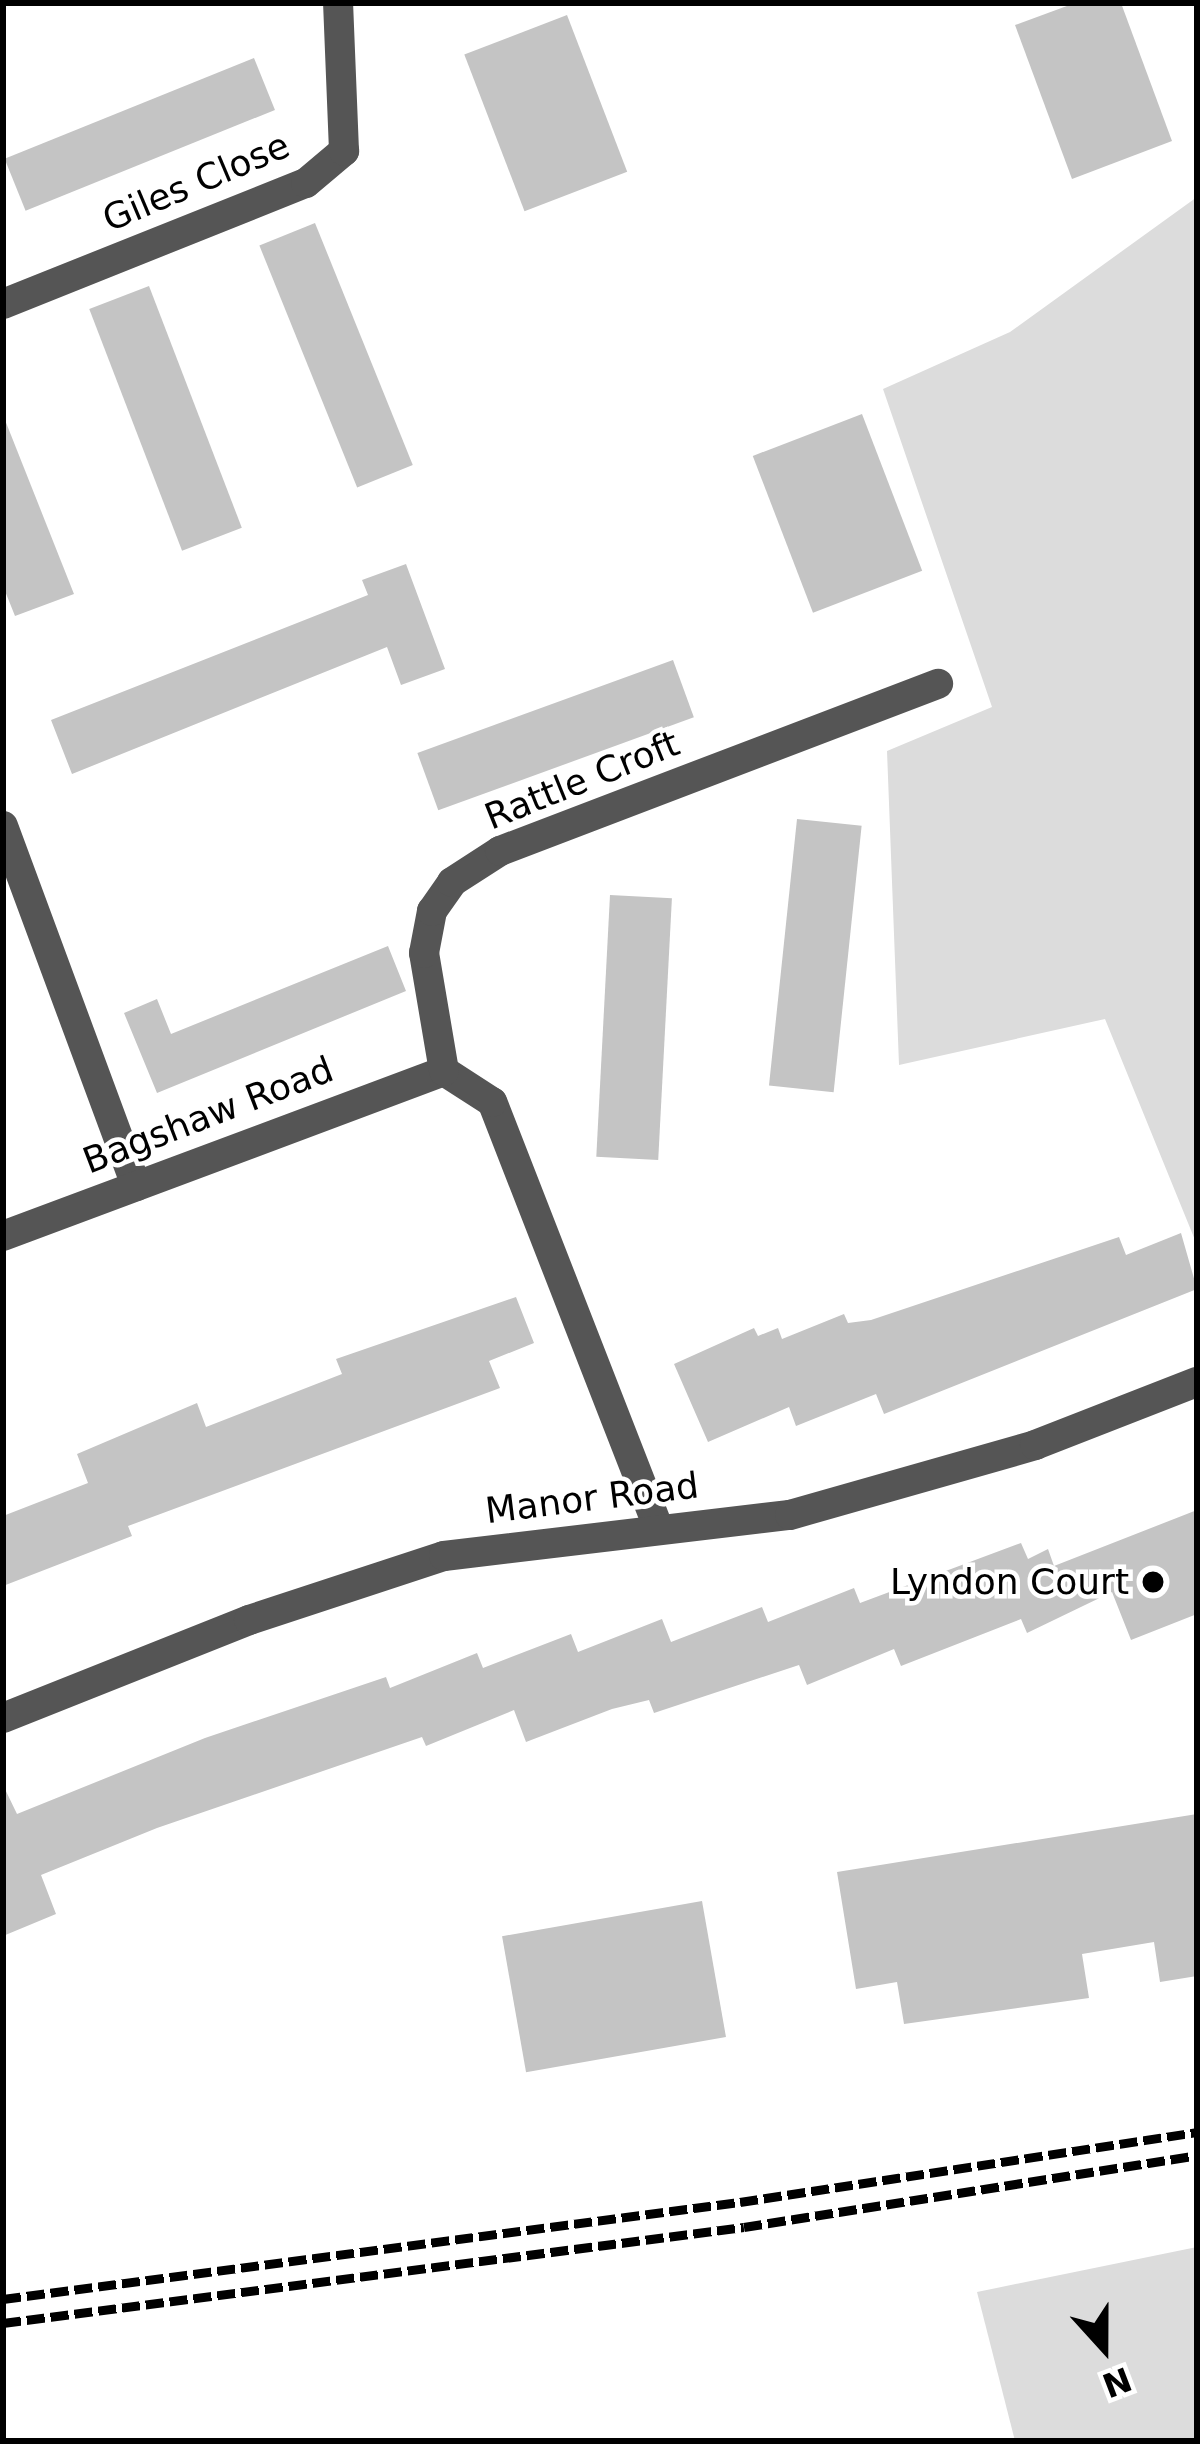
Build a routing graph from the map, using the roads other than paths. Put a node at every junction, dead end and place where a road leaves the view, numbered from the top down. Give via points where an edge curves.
1 (338, 3) edge
2 (3, 304) edge
3 (938, 684) dead end
4 (3, 826) edge
5 (444, 1071) junction
6 (136, 1186) junction
7 (3, 1236) edge
8 (1197, 1382) edge
9 (658, 1528) junction
10 (3, 1718) edge

1 - 2 street, Giles Close via 344,151 305,183
3 - 5 street, Rattle Croft via 500,851 452,882 432,911 424,953
4 - 6 street
5 - 6 street, Bagshaw Road
5 - 9 street via 491,1102
6 - 7 street, Bagshaw Road
8 - 9 street, Manor Road via 1035,1445 790,1515
9 - 10 street, Manor Road via 444,1556 249,1620

